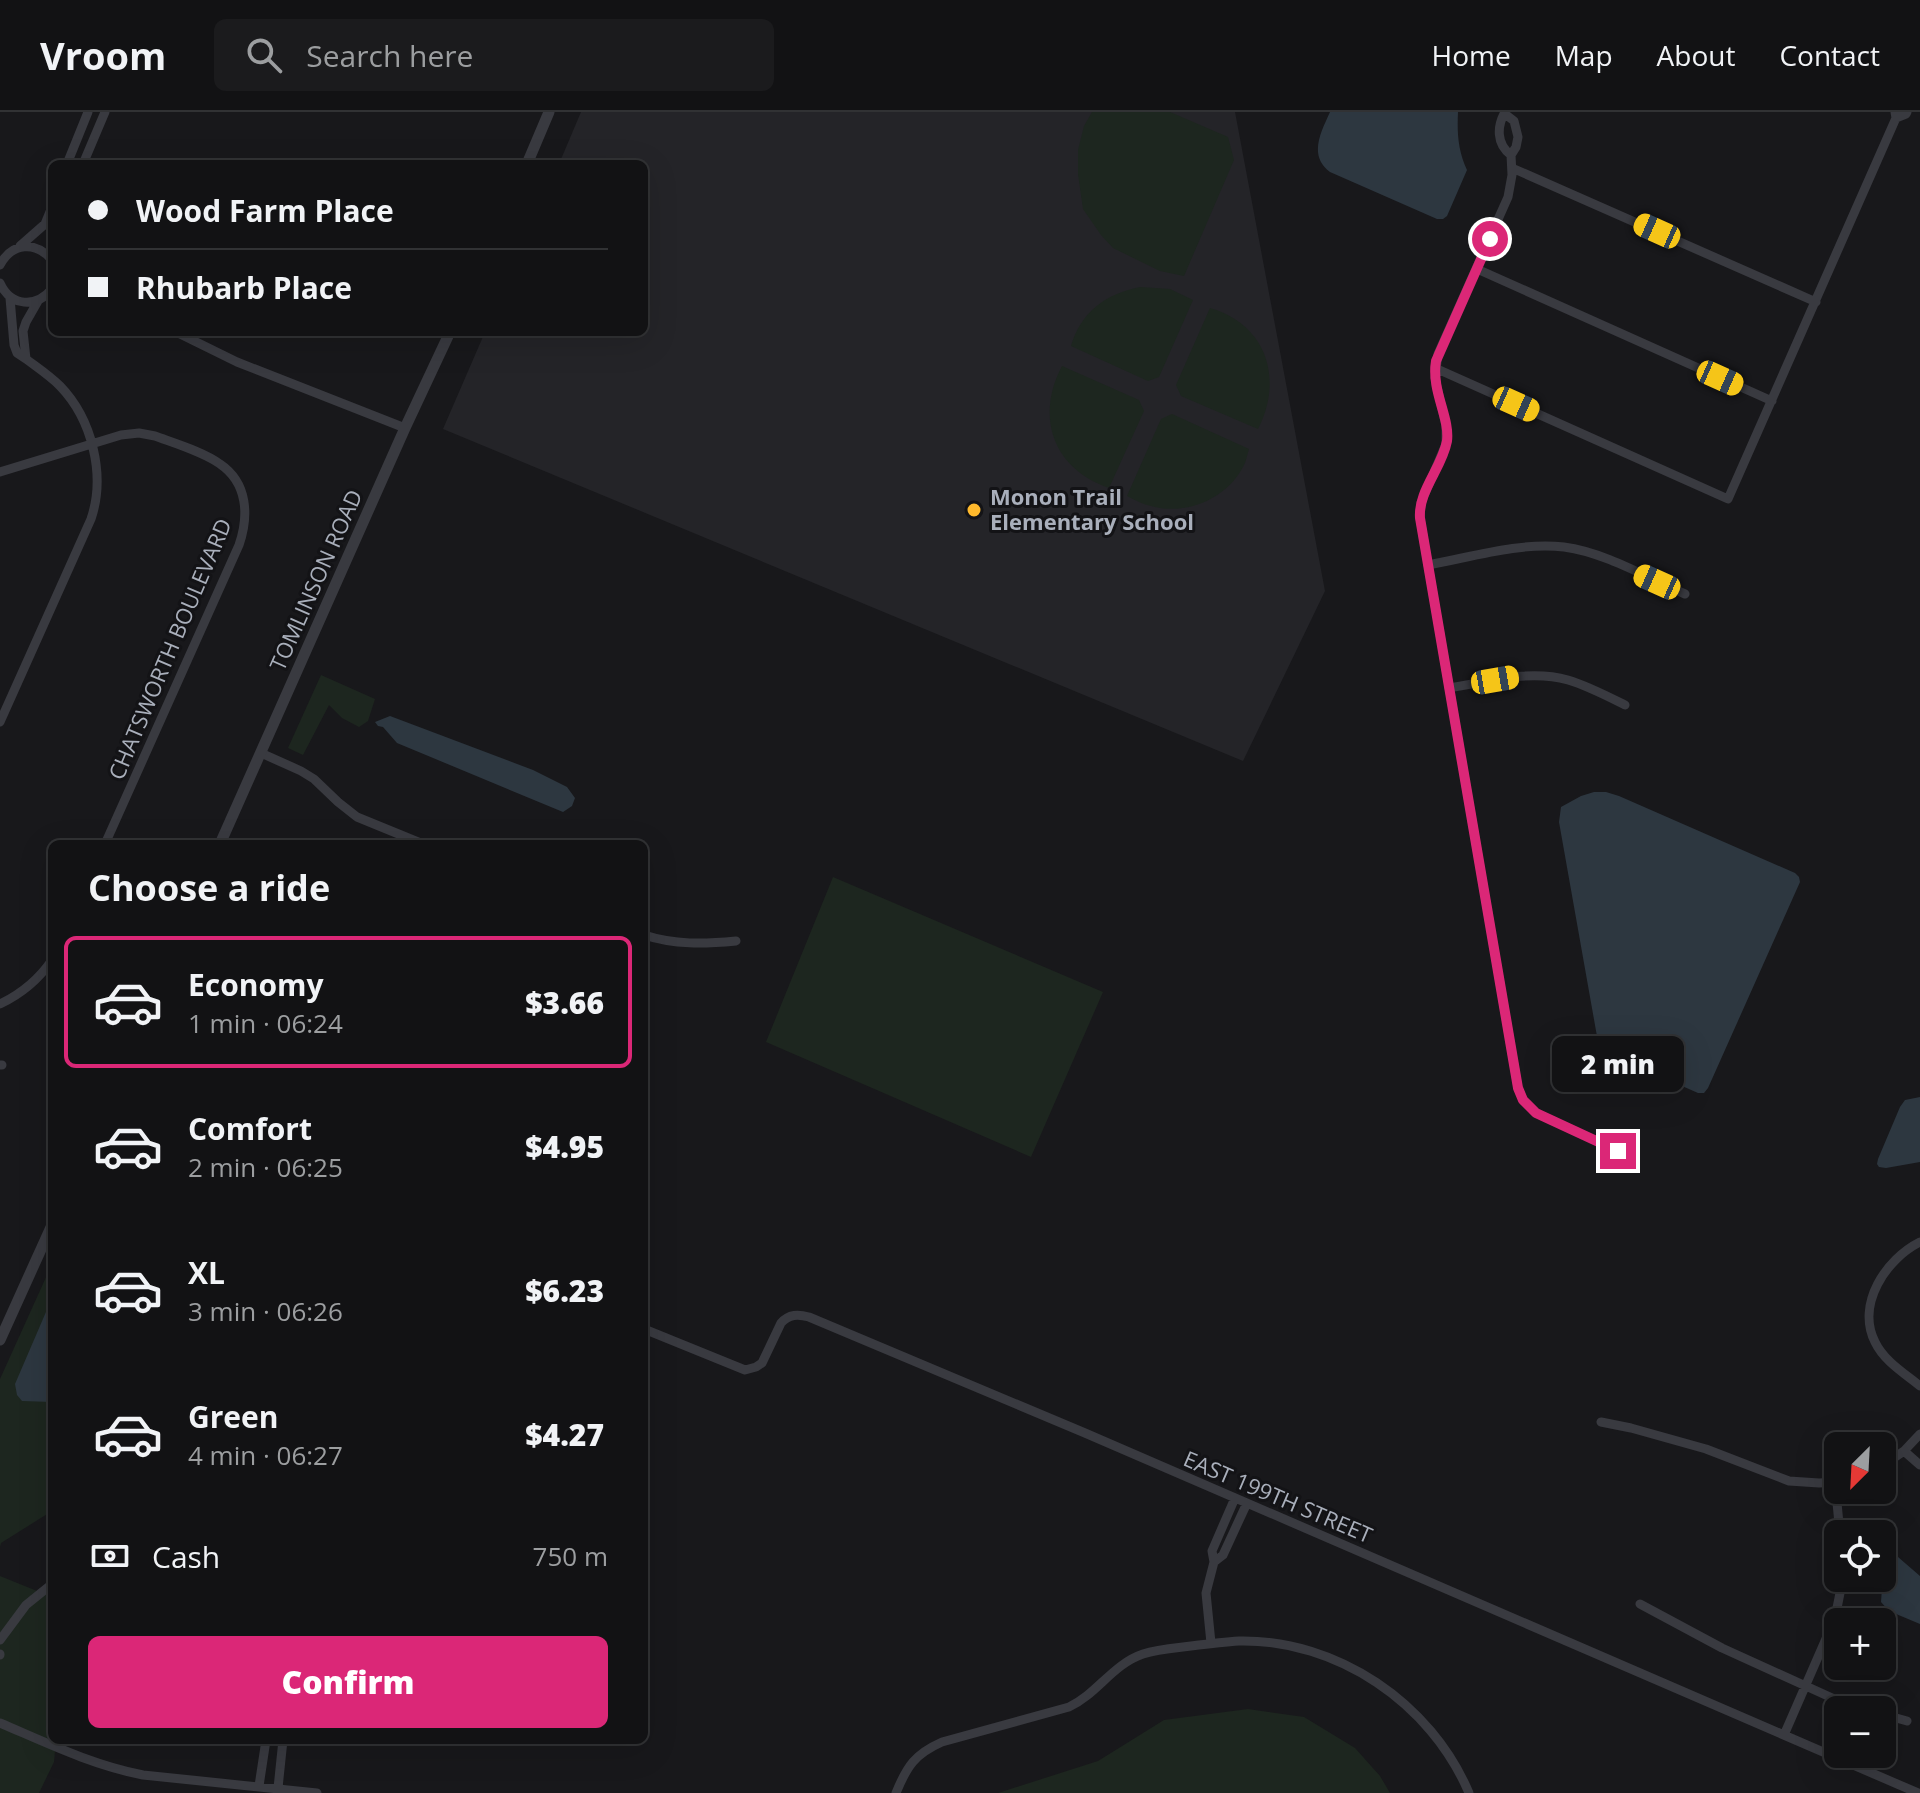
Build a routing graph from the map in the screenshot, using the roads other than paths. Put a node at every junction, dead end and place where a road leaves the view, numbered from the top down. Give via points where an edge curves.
1 (88, 112) edge
2 (105, 112) edge
3 (549, 112) edge
4 (1907, 112) edge
5 (1505, 113) edge
6 (1896, 115) edge
7 (1511, 155) junction
8 (69, 160) edge
9 (85, 160) edge
10 (529, 160) edge
11 (1512, 168) junction
12 (48, 217) edge
13 (0, 248) edge
14 (15, 249) junction
15 (48, 255) edge
16 (0, 265) edge
17 (1477, 269) junction
18 (0, 283) edge
19 (47, 296) edge
20 (10, 298) junction
21 (1816, 302) junction
22 (184, 336) edge
23 (448, 336) edge
24 (26, 359) junction
25 (1435, 368) junction
26 (1772, 401) junction
27 (405, 428) junction
28 (91, 444) junction
29 (0, 472) edge
30 (1428, 565) junction
31 (1685, 594) dead end
32 (1449, 688) junction
33 (1625, 705) dead end
34 (0, 722) edge
35 (261, 753) junction
36 (107, 840) edge
37 (222, 840) edge
38 (413, 840) edge
39 (648, 936) edge
40 (736, 941) dead end
41 (48, 966) edge
42 (0, 1004) edge
43 (1618, 1151) dead end
44 (48, 1234) edge
45 (1920, 1242) edge
46 (648, 1331) edge
47 (0, 1340) edge
48 (1920, 1386) edge
49 (1601, 1422) dead end
50 (1920, 1434) edge
51 (1904, 1451) junction
52 (1896, 1456) edge
53 (1920, 1465) edge
54 (1824, 1483) edge
55 (1235, 1498) junction
56 (1247, 1503) junction
57 (1214, 1562) junction
58 (48, 1587) edge
59 (1841, 1592) edge
60 (1640, 1604) dead end
61 (0, 1640) edge
62 (1211, 1643) junction
63 (1805, 1686) junction
64 (1828, 1696) edge
65 (1896, 1718) edge
66 (1907, 1721) dead end
67 (0, 1723) edge
68 (1784, 1735) junction
69 (48, 1744) edge
70 (49, 1744) edge
71 (265, 1744) edge
72 (283, 1744) edge
73 (259, 1786) junction
74 (278, 1788) junction
75 (317, 1793) edge
76 (896, 1793) edge
77 (1469, 1793) edge
78 (1918, 1793) edge

1 - 8 street
2 - 9 street
3 - 10 street
4 - 6 street
5 - 7 street via 1499,136
5 - 7 street via 1518,134
6 - 21 street
7 - 11 street
11 - 17 street via 1508,197
11 - 21 street
12 - 14 street
13 - 14 street
14 - 15 street via 37,247
14 - 16 street
17 - 25 street
17 - 26 street
18 - 20 street
19 - 20 street via 29,303
19 - 24 street via 23,331
20 - 24 street via 14,345
21 - 26 street
22 - 27 street
23 - 27 street, TOMLINSON ROAD
24 - 28 street via 67,393
25 - 26 street via 1728,499
25 - 30 street via 1447,436 1419,511
27 - 35 street, TOMLINSON ROAD
28 - 29 street, CHATSWORTH BOULEVARD
28 - 34 street via 97,480 93,512
28 - 36 street, CHATSWORTH BOULEVARD via 129,433 155,436 222,465 246,507 239,545
30 - 31 street via 1523,548 1564,547 1602,557
30 - 32 street
32 - 33 street via 1546,676 1574,682
32 - 43 street via 1521,1095 1544,1118
35 - 37 street, TOMLINSON ROAD
35 - 38 street via 314,779 357,817
39 - 40 street via 676,943
41 - 42 street
44 - 47 street
45 - 48 street via 1878,1282 1869,1319 1875,1343 1886,1358
46 - 55 street, EAST 199TH STREET via 745,1370 762,1363 784,1319 802,1315
49 - 54 street via 1706,1449 1789,1481
50 - 51 street
51 - 52 street
51 - 53 street
55 - 56 street, EAST 199TH STREET
55 - 57 street via 1212,1551
56 - 57 street via 1223,1555
56 - 68 street, EAST 199TH STREET
57 - 62 street via 1206,1593
58 - 61 street via 26,1605
59 - 63 street
60 - 63 street
62 - 76 street via 1144,1654 1069,1707 928,1748 908,1768
62 - 77 street via 1295,1647 1363,1674 1419,1717
63 - 64 street
63 - 68 street
65 - 66 street
67 - 69 street
68 - 78 street, EAST 199TH STREET
70 - 73 street via 122,1771
71 - 73 street
72 - 74 street
73 - 74 street
74 - 75 street

